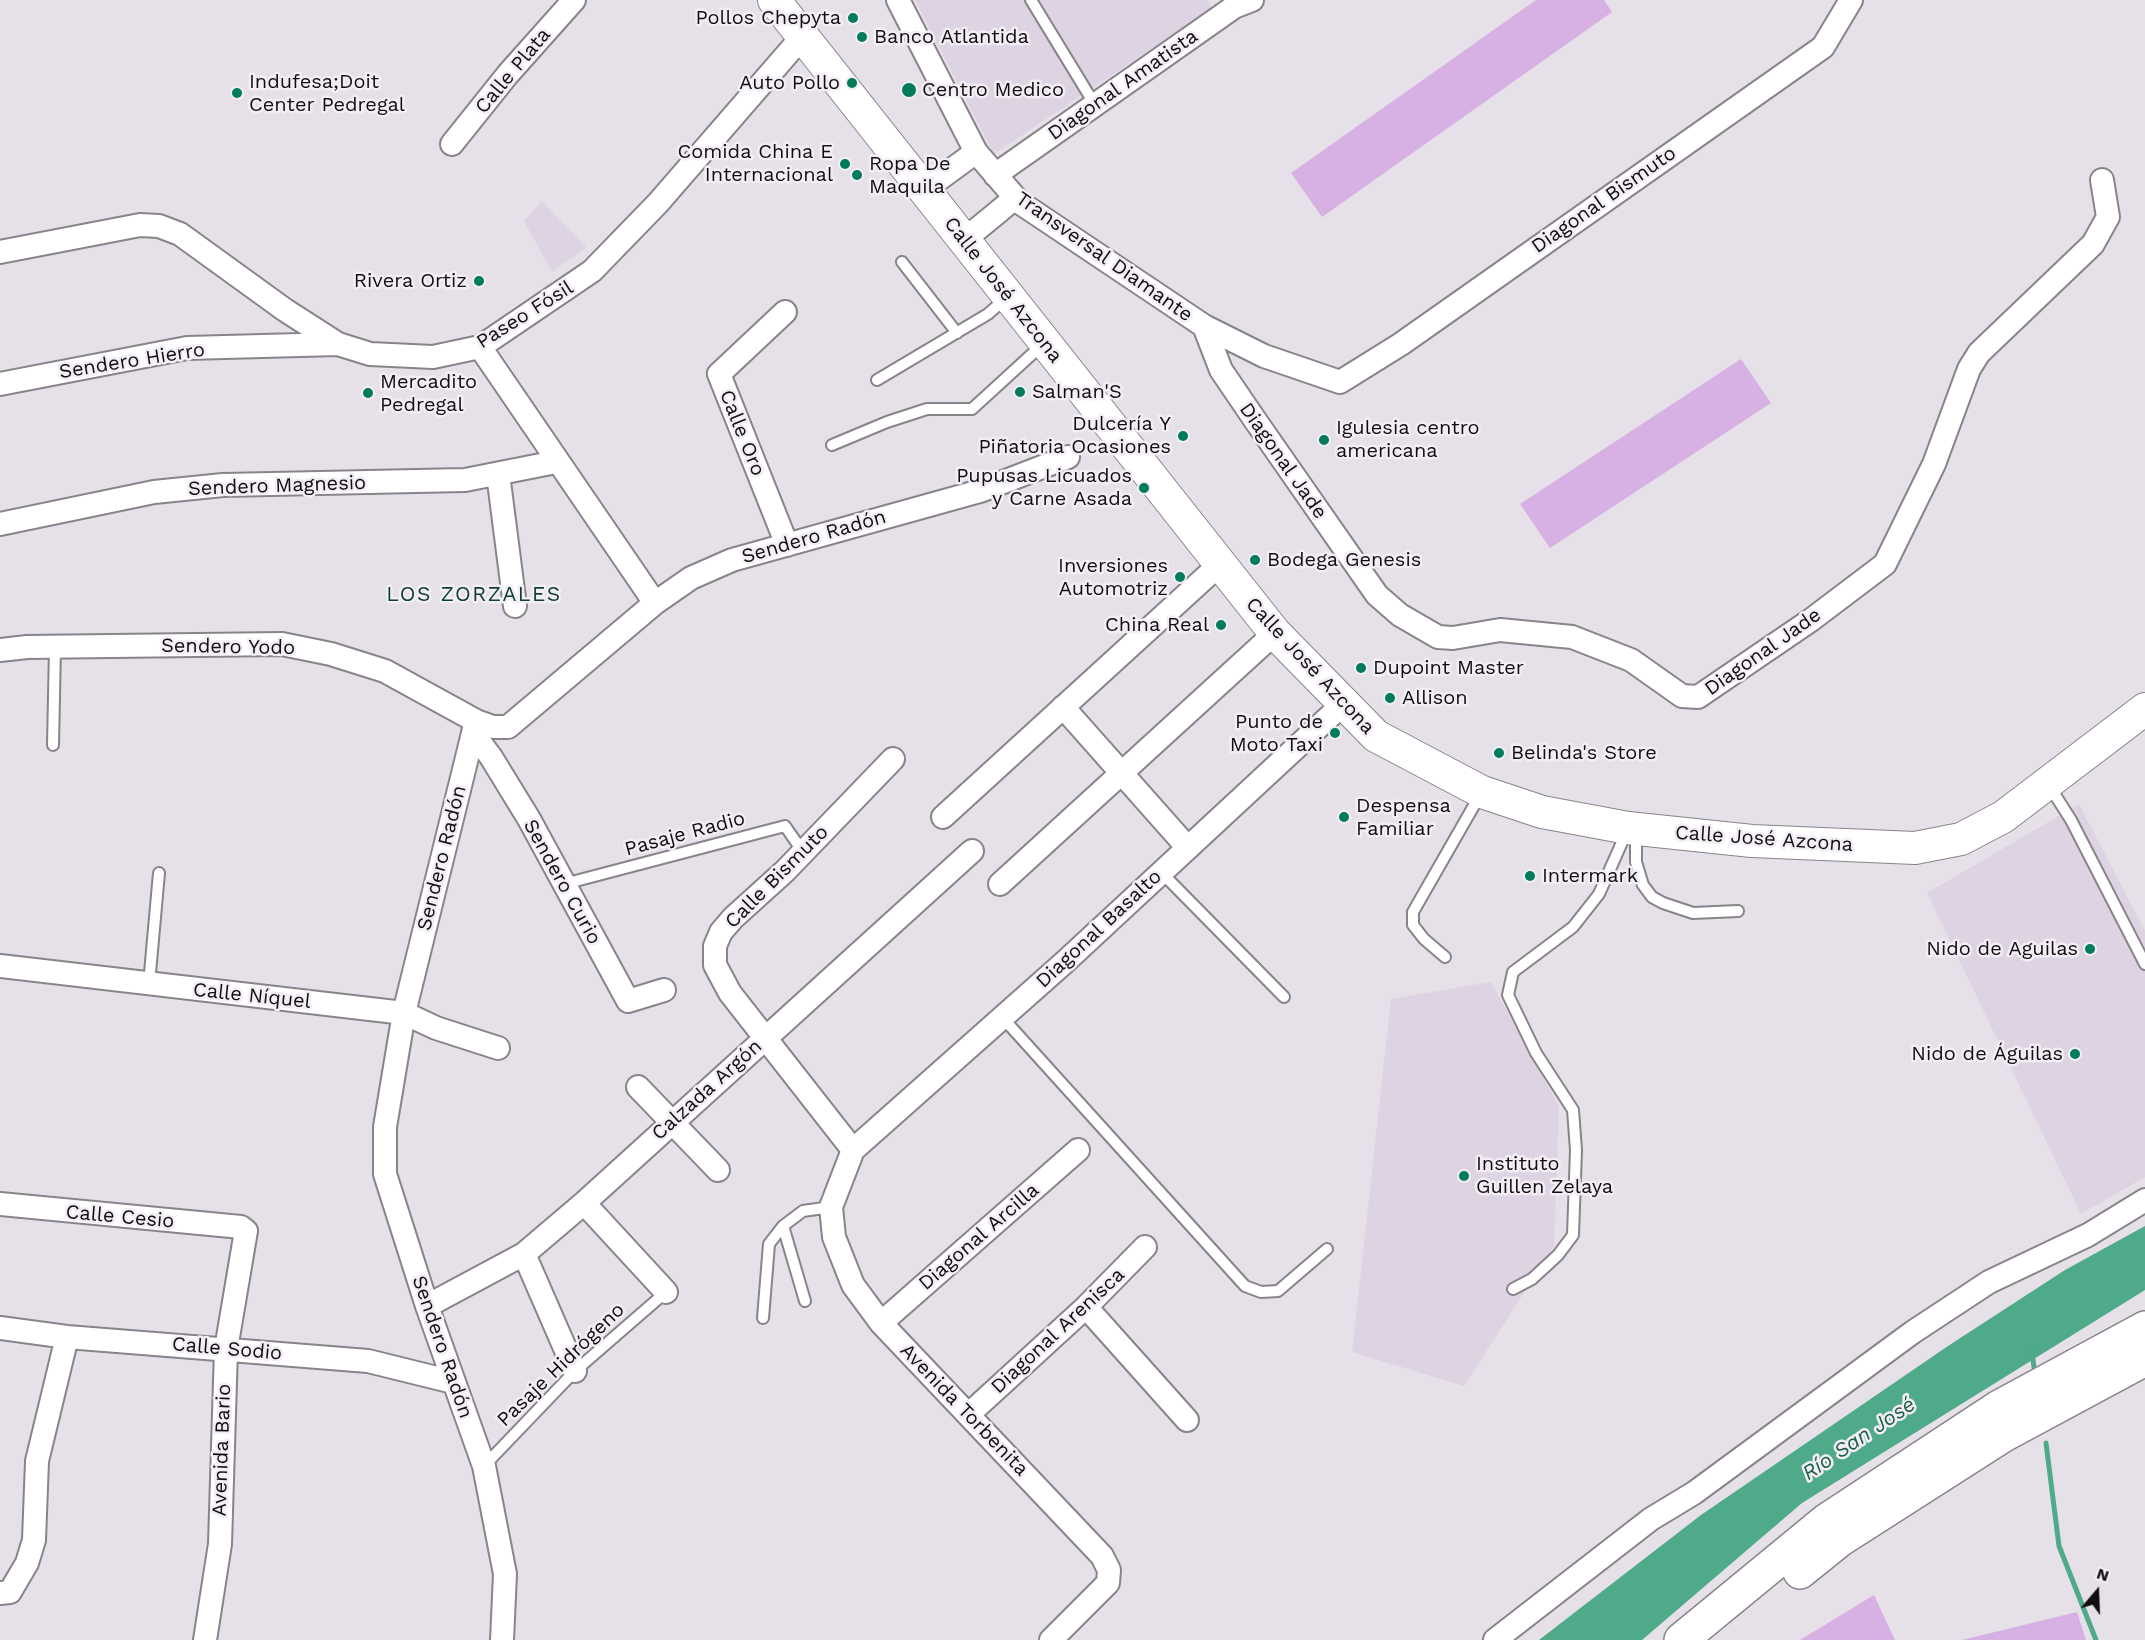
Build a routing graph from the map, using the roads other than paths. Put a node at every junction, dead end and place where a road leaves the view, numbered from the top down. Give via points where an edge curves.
1 (574, 0) edge
2 (774, 0) edge
3 (898, 0) edge
4 (1030, 0) edge
5 (1851, 0) edge
6 (1236, 2) edge
7 (802, 37) junction
8 (1095, 105) junction
9 (452, 144) dead end
10 (976, 152) junction
11 (995, 175) junction
12 (2102, 180) dead end
13 (924, 190) junction
14 (1015, 198) junction
15 (964, 240) junction
16 (0, 252) edge
17 (902, 262) dead end
18 (1008, 296) junction
19 (785, 312) dead end
20 (1204, 326) junction
21 (957, 333) junction
22 (1045, 343) junction
23 (338, 344) junction
24 (480, 347) junction
25 (877, 380) dead end
26 (1340, 382) joint
27 (0, 384) edge
28 (832, 445) dead end
29 (1068, 457) dead end
30 (556, 462) junction
31 (498, 474) junction
32 (0, 524) edge
33 (787, 545) junction
34 (1220, 565) junction
35 (655, 603) junction
36 (515, 606) dead end
37 (1275, 633) junction
38 (55, 647) junction
39 (0, 650) edge
40 (1342, 705) junction
41 (1063, 707) junction
42 (2145, 709) edge
43 (474, 727) junction
44 (53, 745) dead end
45 (893, 759) dead end
46 (1121, 773) junction
47 (2048, 784) junction
48 (1482, 792) junction
49 (943, 817) dead end
50 (1632, 829) junction
51 (1188, 848) junction
52 (972, 851) dead end
53 (803, 852) junction
54 (1161, 872) junction
55 (159, 873) dead end
56 (564, 884) junction
57 (1000, 884) dead end
58 (1738, 912) dead end
59 (1445, 957) dead end
60 (2145, 964) edge
61 (0, 966) edge
62 (149, 984) junction
63 (664, 990) dead end
64 (1284, 997) dead end
65 (404, 1012) junction
66 (1002, 1017) junction
67 (765, 1037) junction
68 (498, 1048) dead end
69 (638, 1087) dead end
70 (671, 1123) junction
71 (853, 1150) junction
72 (1078, 1150) dead end
73 (718, 1170) dead end
74 (2145, 1200) edge
75 (584, 1203) junction
76 (0, 1204) edge
77 (831, 1207) junction
78 (783, 1226) junction
79 (241, 1227) joint
80 (1146, 1247) dead end
81 (1327, 1249) dead end
82 (524, 1254) junction
83 (1513, 1289) dead end
84 (666, 1292) joint
85 (805, 1301) dead end
86 (427, 1306) junction
87 (1086, 1307) junction
88 (763, 1318) dead end
89 (881, 1323) junction
90 (0, 1328) edge
91 (2145, 1328) edge
92 (67, 1337) junction
93 (226, 1349) junction
94 (2145, 1359) edge
95 (575, 1371) junction
96 (453, 1382) junction
97 (969, 1414) junction
98 (1187, 1420) dead end
99 (484, 1466) junction
100 (5, 1592) edge
101 (205, 1640) edge
102 (502, 1640) edge
103 (1051, 1640) edge
104 (1495, 1640) edge
105 (1681, 1640) edge
106 (1714, 1640) edge

1 - 9 street, Calle Plata
2 - 7 main road, Calle José Azcona
3 - 10 street, Transversal Diamante
4 - 8 lane
5 - 26 street, Diagonal Bismuto via 1823,46 1401,344
6 - 8 street, Diagonal Amatista
7 - 13 main road, Calle José Azcona
7 - 24 street, Paseo Fósil via 658,203 592,271
8 - 11 street, Diagonal Amatista
10 - 11 street, Transversal Diamante
10 - 13 street
11 - 14 street, Transversal Diamante
12 - 20 street, Diagonal Jade via 2108,216 2093,244 1979,353 1969,369 1934,464 1885,564 1698,697 1682,696 1630,660 1572,637 1500,630 1438,637 1400,615 1377,595 1221,370
13 - 15 main road, Calle José Azcona
14 - 15 street
14 - 20 street, Transversal Diamante
15 - 18 main road, Calle José Azcona
16 - 23 street, Paseo Fósil via 140,225 159,226 180,234
17 - 21 lane
18 - 21 lane
18 - 22 main road, Calle José Azcona
19 - 33 street, Calle Oro via 719,374
20 - 26 street, Transversal Diamante via 1264,356
21 - 25 lane
22 - 28 lane via 972,409 927,409
22 - 34 main road, Calle José Azcona
23 - 24 street, Paseo Fósil via 370,354 433,357
23 - 27 street, Sendero Hierro via 187,348
24 - 30 street
29 - 33 street, Sendero Radón via 980,491
30 - 31 street, Sendero Magnesio
30 - 35 street
31 - 32 street, Sendero Magnesio via 465,480 223,485 154,492
31 - 36 street
33 - 35 street, Sendero Radón via 732,560 691,578
34 - 37 main road, Calle José Azcona
34 - 41 street
35 - 43 street, Sendero Radón via 508,727
37 - 40 main road, Calle José Azcona
37 - 46 street
38 - 39 street, Sendero Yodo
38 - 43 street, Sendero Yodo via 282,644 332,654 385,671
38 - 44 lane
40 - 48 main road, Calle José Azcona via 1376,736
40 - 51 street, Diagonal Basalto
41 - 46 street
41 - 49 street
42 - 47 main road, Calle José Azcona
43 - 56 street, Sendero Curio
43 - 65 street, Sendero Radón
45 - 53 street, Calle Bismuto
46 - 51 street
46 - 57 street
47 - 50 main road, Calle José Azcona via 2003,818 1961,839 1915,848 1752,841
47 - 60 lane via 2071,820
48 - 50 main road, Calle José Azcona via 1542,812
48 - 59 lane via 1413,912 1413,925
50 - 58 lane via 1636,862 1643,885 1652,897 1693,913
50 - 83 lane via 1599,894 1573,927 1513,972 1508,995 1536,1053 1573,1110 1576,1150 1573,1235 1532,1279
51 - 54 street, Diagonal Basalto
52 - 67 street, Calzada Argón
53 - 56 lane, Pasaje Radio via 785,826
53 - 67 street, Calle Bismuto via 733,918 715,946 715,965 730,993
54 - 64 lane
54 - 66 street, Diagonal Basalto
55 - 62 lane
56 - 63 street, Sendero Curio via 628,1002
61 - 62 street, Calle Níquel
62 - 65 street, Calle Níquel
65 - 68 street, Calle Níquel via 436,1028
65 - 86 street, Sendero Radón via 385,1127 385,1174
66 - 71 street, Diagonal Basalto
66 - 81 lane via 1245,1286 1261,1292 1278,1291
67 - 70 street, Calzada Argón
67 - 71 street, Calle Bismuto
69 - 70 street
70 - 73 street
70 - 75 street, Calzada Argón
71 - 77 street, Avenida Torbenita
72 - 89 street, Diagonal Arcilla
74 - 104 street via 2088,1235 1989,1282 1913,1332 1694,1493 1651,1519
75 - 82 street, Calzada Argón
75 - 84 street
76 - 79 street, Calle Cesio
77 - 78 lane via 803,1210
77 - 89 street, Avenida Torbenita via 834,1237 854,1285
78 - 85 lane
78 - 88 lane via 769,1244
79 - 93 street, Avenida Bario via 246,1231
80 - 87 street, Diagonal Arenisca
82 - 86 street, Calzada Argón
82 - 95 street
84 - 95 lane, Pasaje Hidrógeno
86 - 96 street, Sendero Radón
87 - 97 street, Diagonal Arenisca
87 - 98 street
89 - 97 street, Avenida Torbenita
90 - 92 street, Calle Sodio
91 - 105 main road via 1999,1407 1827,1520
92 - 93 street, Calle Sodio
92 - 100 street via 37,1461 34,1540 27,1563
93 - 96 street, Calle Sodio via 368,1360
93 - 101 street, Avenida Bario via 220,1544
94 - 106 main road via 2002,1436 1841,1539
95 - 99 lane, Pasaje Hidrógeno
96 - 99 street, Sendero Radón
97 - 103 street, Avenida Torbenita via 1102,1556 1109,1570 1108,1583
99 - 102 street, Sendero Radón via 505,1574

